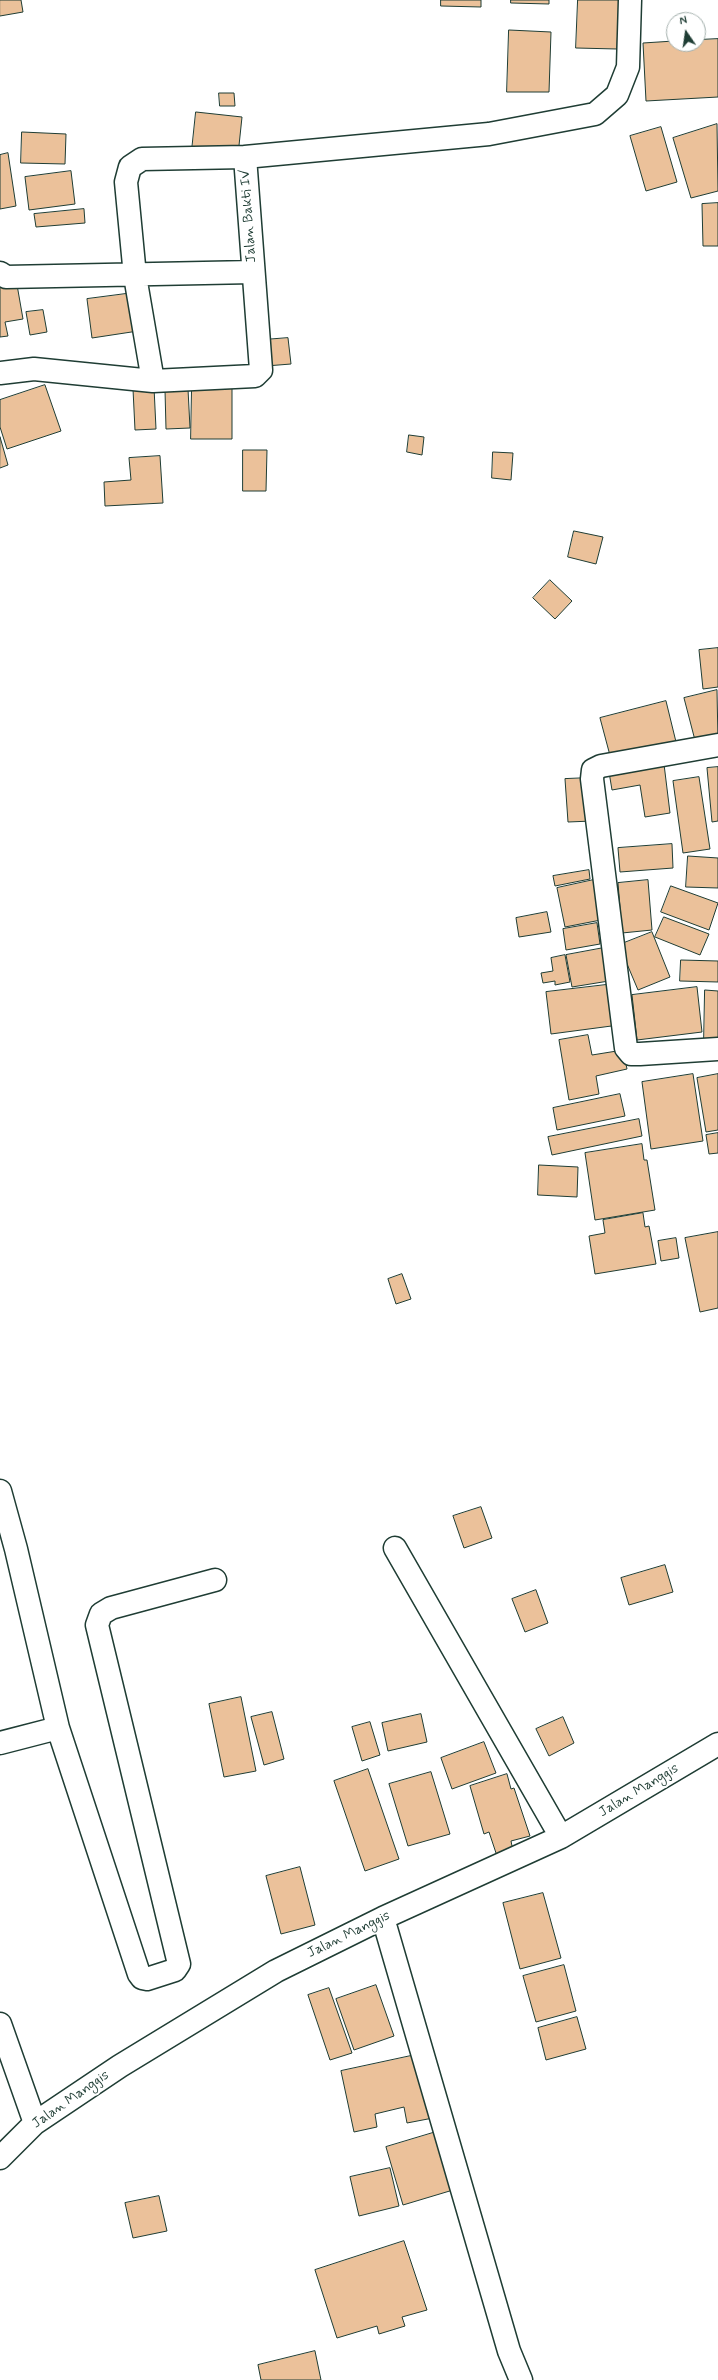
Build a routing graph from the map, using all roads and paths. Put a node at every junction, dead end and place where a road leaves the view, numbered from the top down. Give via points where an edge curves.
1 (630, 0) edge
2 (245, 157) junction
3 (253, 272) junction
4 (0, 273) edge
5 (135, 276) junction
6 (0, 373) edge
7 (153, 381) junction
8 (718, 745) edge
9 (718, 1049) edge
10 (0, 1491) edge
11 (395, 1548) dead end
12 (215, 1580) dead end
13 (58, 1728) junction
14 (0, 1742) edge
15 (718, 1744) edge
16 (561, 1837) junction
17 (383, 1918) junction
18 (0, 2024) edge
19 (35, 2124) junction
20 (0, 2158) edge
21 (521, 2380) edge

1 - 2 street, Jalan Bakti IV via 628,67 617,95 595,114 489,134
2 - 3 street, Jalan Bakti IV
2 - 5 street via 142,159 130,167 126,182
3 - 5 street
3 - 7 street, Jalan Bakti IV via 261,370 255,376
4 - 5 street via 6,277
5 - 7 street
6 - 7 street, Jalan Bakti IV via 34,369
8 - 9 street via 601,766 593,770 592,779 626,1048 631,1054
10 - 13 street
11 - 16 street
12 - 13 street via 111,1608 101,1614 97,1625 179,1964 175,1970 147,1979 139,1974
13 - 14 street
15 - 16 street, Jalan Manggis
16 - 17 street, Jalan Manggis
17 - 19 street, Jalan Manggis via 256,1983 120,2066
17 - 21 street via 509,2351
18 - 19 street
19 - 20 street, Jalan Manggis

